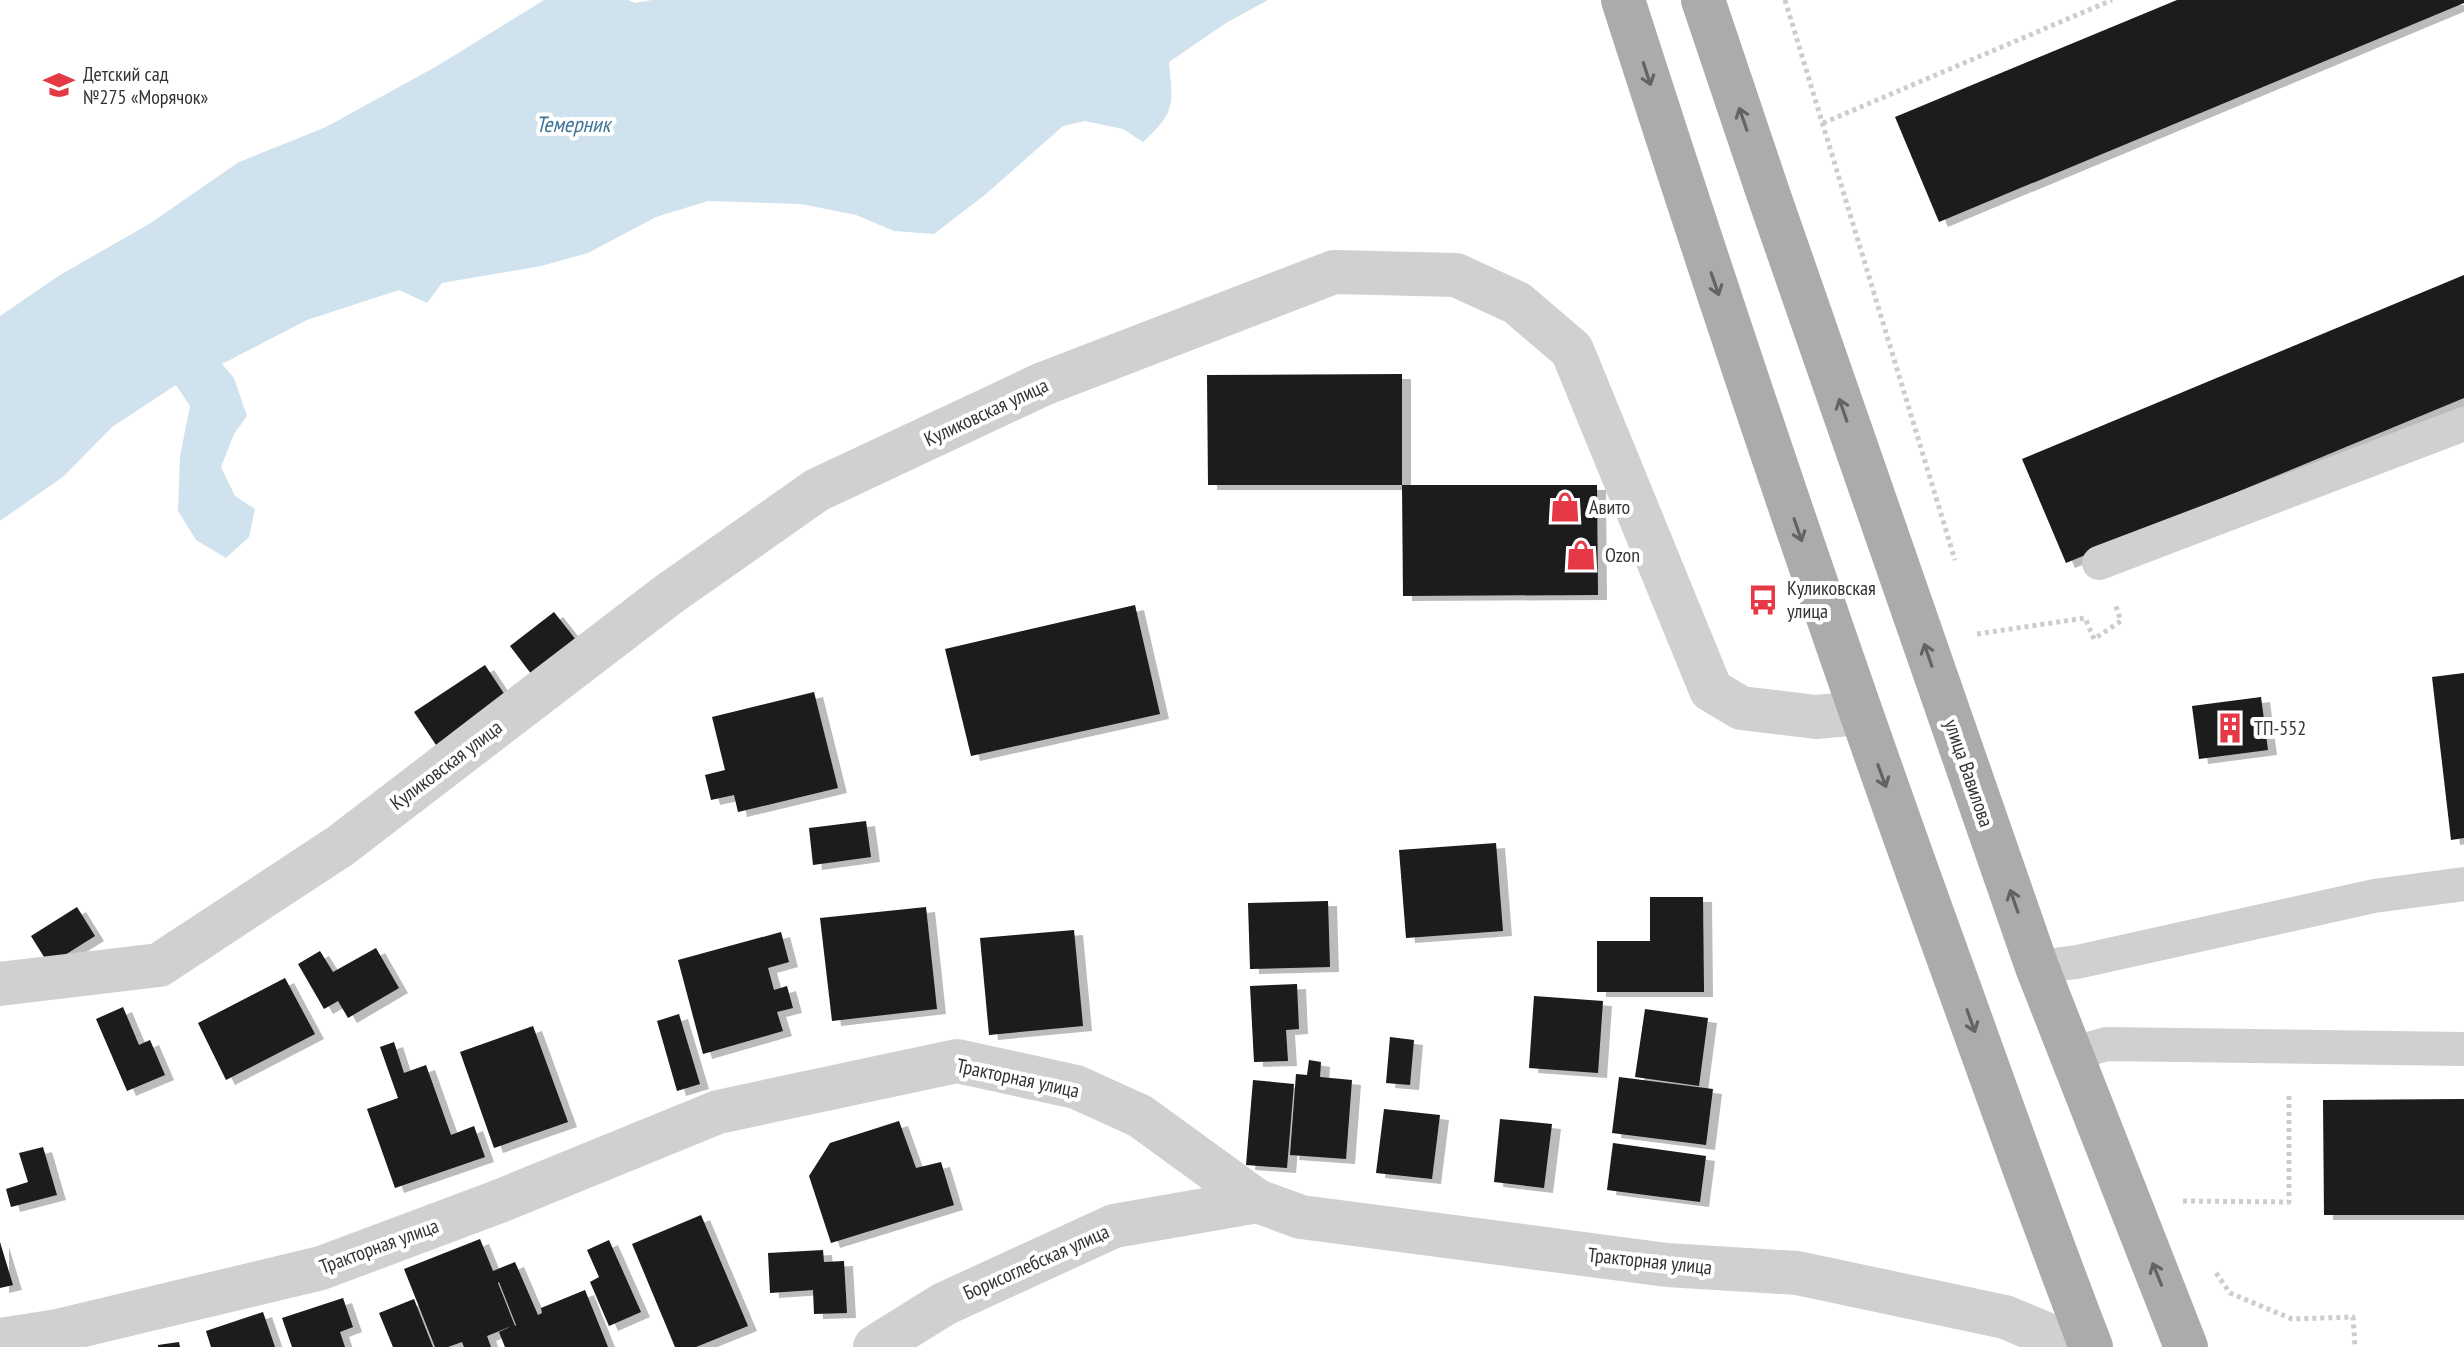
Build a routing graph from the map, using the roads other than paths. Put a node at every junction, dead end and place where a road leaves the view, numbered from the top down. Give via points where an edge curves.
1 (1623, 0) edge
2 (1703, 0) edge
3 (2464, 424) edge
4 (2099, 563) road end
5 (1860, 713) junction
6 (2464, 884) edge
7 (2037, 967) junction
8 (0, 984) edge
9 (2464, 1049) edge
10 (2071, 1054) junction
11 (1257, 1201) junction
12 (0, 1340) edge
13 (875, 1347) edge
14 (2077, 1347) edge
15 (2091, 1347) edge
16 (2186, 1347) edge

1 -> 5 main road
7 -> 2 main road, улица Вавилова
3 - 4 lane
5 - 8 street, Куликовская улица via 1816,717 1741,708 1711,690 1572,350 1517,303 1456,275 1334,272 1043,384 817,490 669,594 340,846 159,965
5 -> 15 main road
6 - 7 lane via 2374,896
7 - 10 main road, улица Вавилова
9 - 10 lane via 2107,1044
16 -> 10 main road, улица Вавилова
11 - 12 street, Тракторная улица via 1140,1116 1076,1087 957,1061 718,1112 321,1268
11 - 13 street, Борисоглебская улица via 1114,1226 944,1304
11 - 14 street, Тракторная улица via 1316,1219 1667,1265 1797,1273 2005,1317

